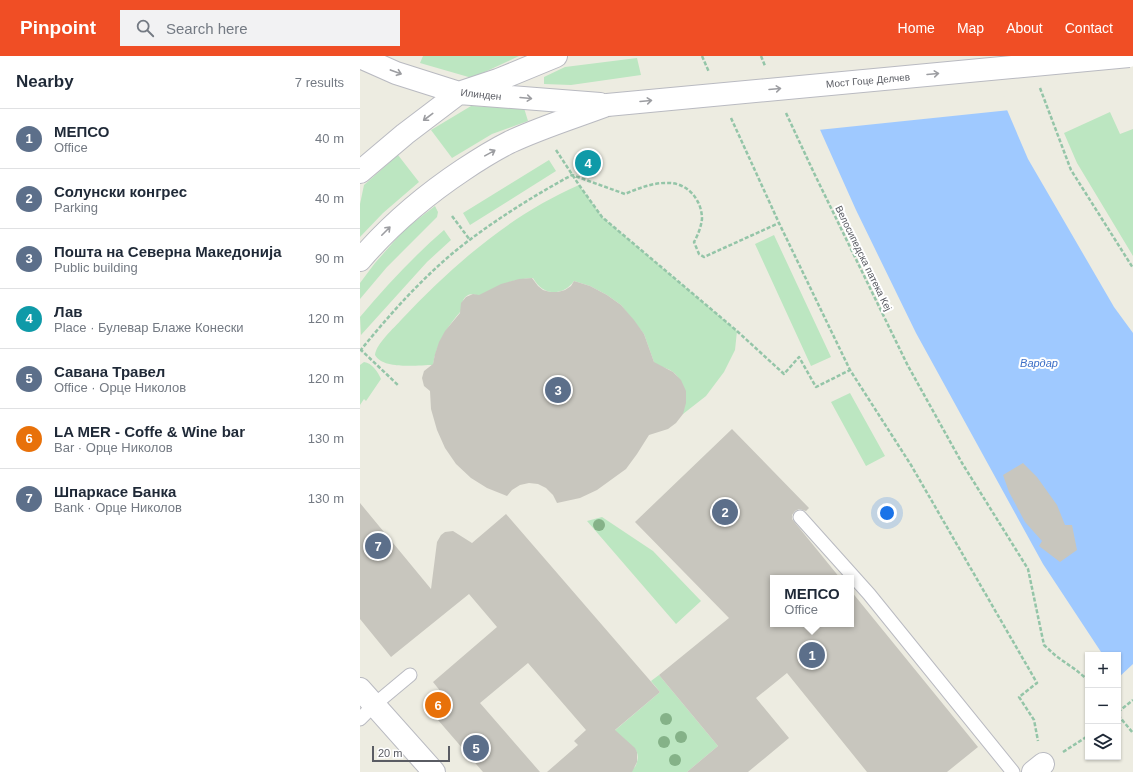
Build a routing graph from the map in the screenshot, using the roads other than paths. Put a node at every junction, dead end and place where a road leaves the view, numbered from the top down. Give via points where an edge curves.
1 (556, 56) edge
2 (1129, 56) edge
3 (360, 57) edge
4 (459, 93) junction
5 (607, 105) junction
6 (360, 172) edge
7 (360, 260) edge
8 (800, 517) dead end
9 (853, 575) edge
10 (854, 576) edge
11 (410, 675) dead end
12 (360, 689) edge
13 (367, 712) edge
14 (434, 772) edge
15 (1013, 772) edge

1 - 4 street
5 -> 2 street, Мост Гоце Делчев, bridge
3 -> 4 street, Илинден via 396,73
4 -> 5 street, Илинден
4 -> 6 street
7 -> 5 street via 385,232 418,202 480,159 533,132
8 - 9 lane
10 - 15 lane
11 - 13 lane
12 - 13 street
13 - 14 street

